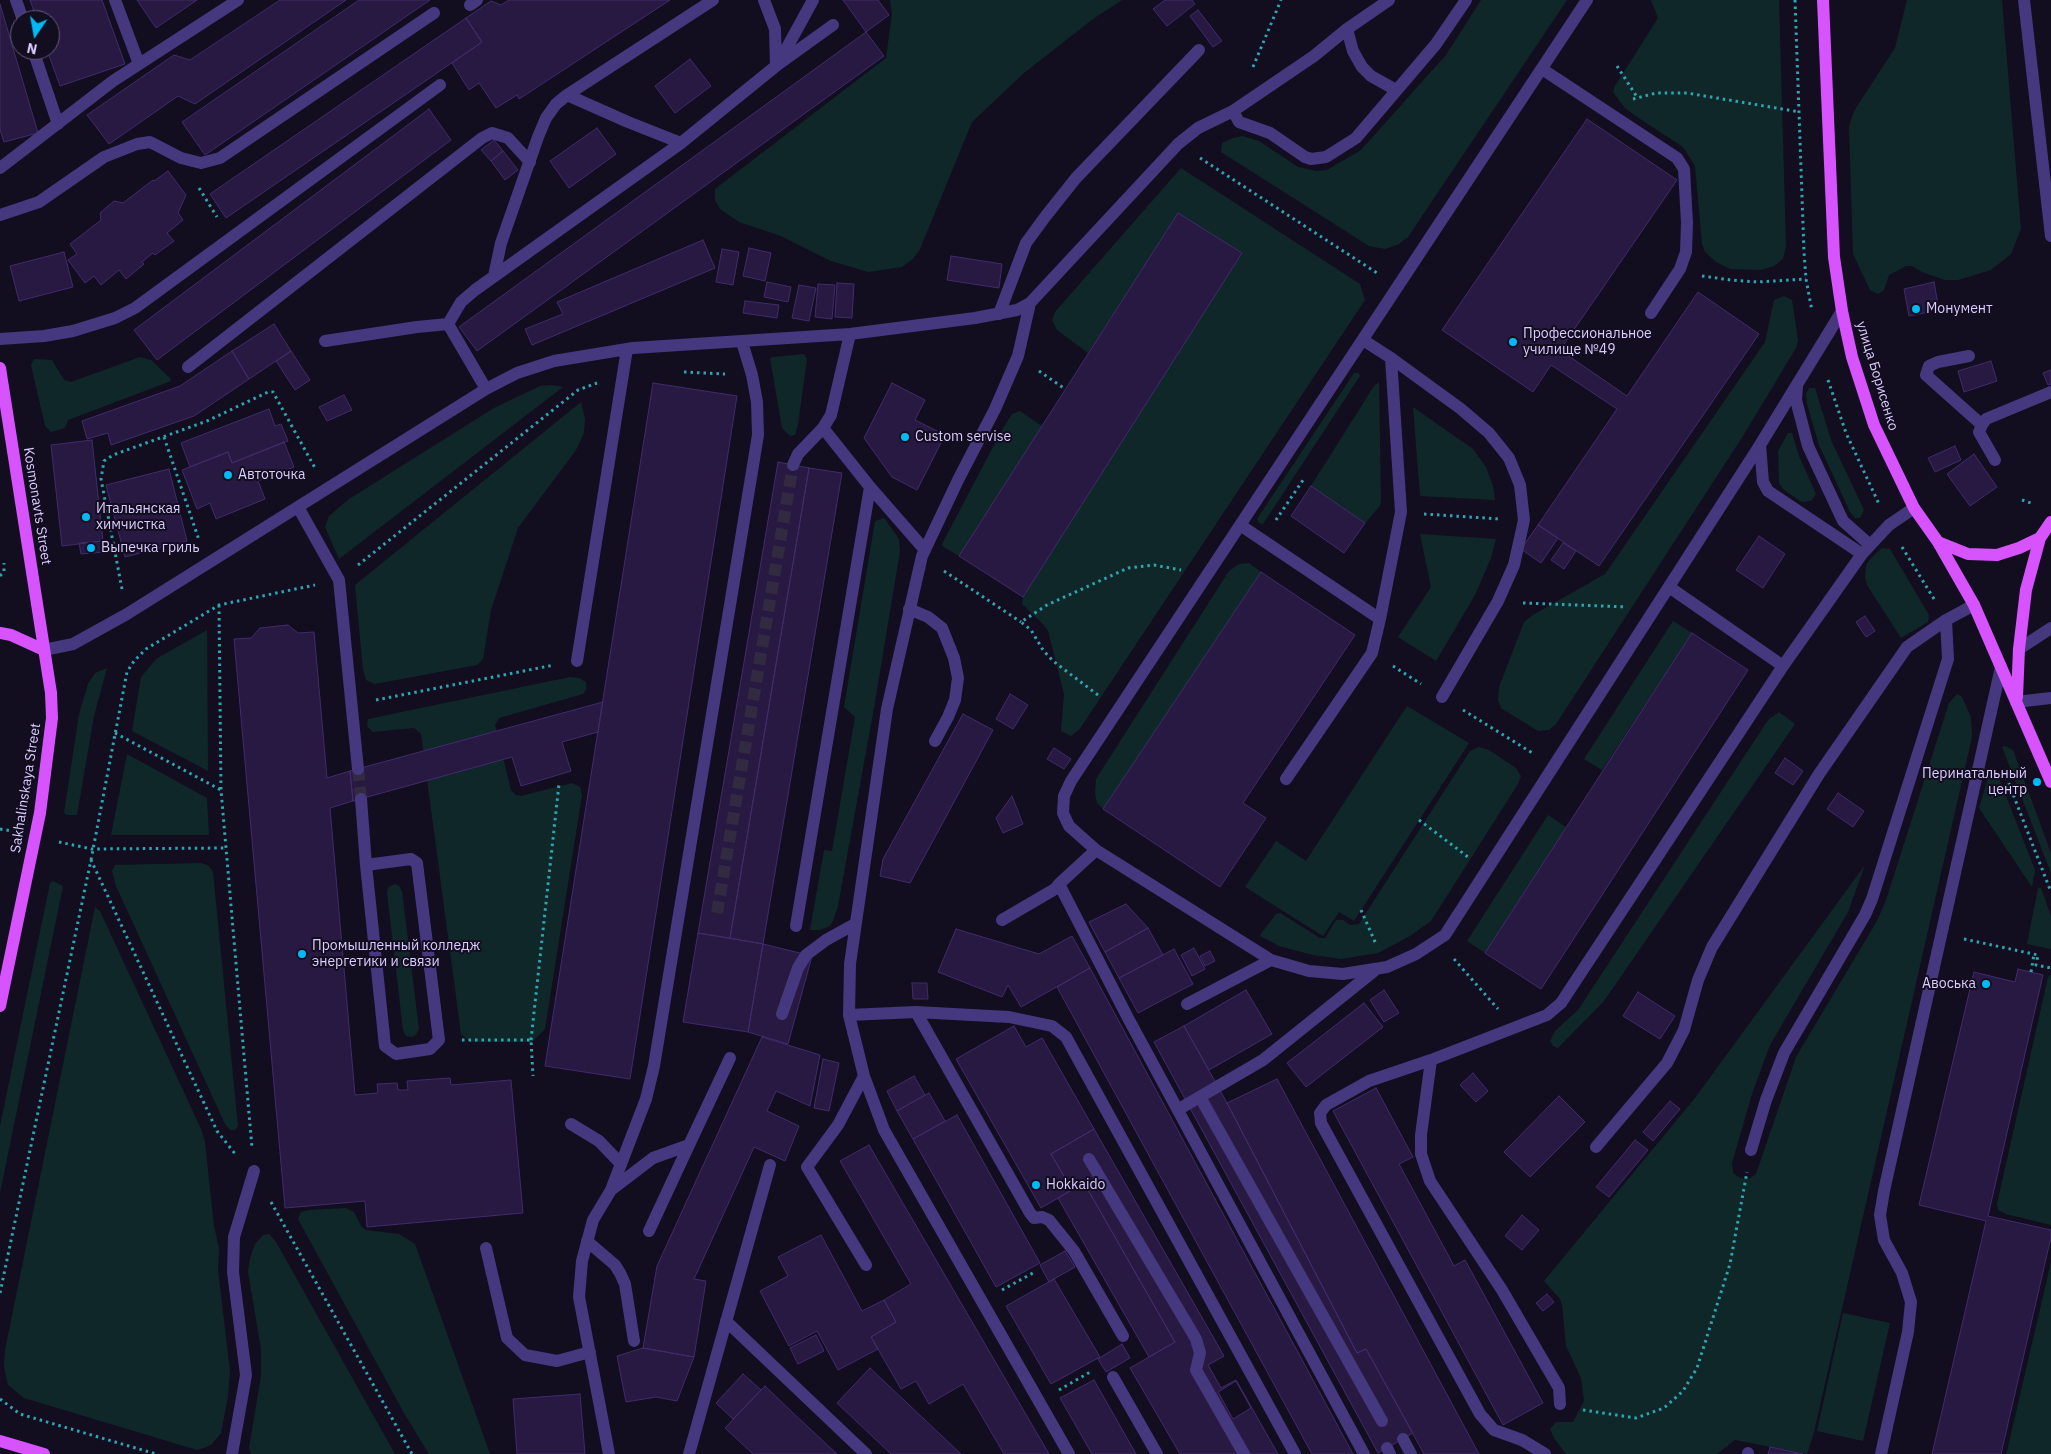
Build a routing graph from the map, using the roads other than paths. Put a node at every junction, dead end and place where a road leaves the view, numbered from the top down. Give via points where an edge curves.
1 (115, 0) edge
2 (238, 0) edge
3 (714, 0) edge
4 (764, 0) edge
5 (812, 0) edge
6 (1388, 0) edge
7 (1466, 0) edge
8 (1587, 0) edge
9 (1823, 0) edge
10 (2024, 0) edge
11 (434, 13) dead end
12 (833, 26) dead end
13 (1347, 29) junction
14 (1200, 50) dead end
15 (36, 60) edge
16 (140, 64) junction
17 (776, 66) junction
18 (1542, 69) junction
19 (440, 85) dead end
20 (1396, 90) junction
21 (567, 95) junction
22 (1234, 111) junction
23 (58, 124) junction
24 (681, 143) junction
25 (2047, 160) edge
26 (530, 162) junction
27 (0, 168) edge
28 (0, 215) edge
29 (2051, 236) edge
30 (494, 276) junction
31 (1030, 303) junction
32 (1842, 311) junction
33 (1652, 313) dead end
34 (999, 314) junction
35 (448, 324) junction
36 (850, 334) junction
37 (0, 339) edge
38 (1363, 340) junction
39 (325, 341) dead end
40 (742, 342) junction
41 (627, 349) junction
42 (1969, 356) dead end
43 (1391, 358) junction
44 (188, 367) dead end
45 (0, 368) edge
46 (1797, 383) junction
47 (486, 389) junction
48 (2051, 392) edge
49 (5, 422) edge
50 (1982, 425) junction
51 (823, 428) junction
52 (1760, 445) junction
53 (1995, 460) dead end
54 (794, 465) tunnel mouth
55 (870, 487) junction
56 (298, 507) junction
57 (1914, 508) junction
58 (2051, 522) edge
59 (1240, 525) junction
60 (2040, 538) junction
61 (1938, 542) junction
62 (1866, 549) junction
63 (923, 553) junction
64 (1668, 587) junction
65 (1974, 605) junction
66 (909, 609) junction
67 (1380, 619) junction
68 (1946, 620) junction
69 (2051, 628) edge
70 (0, 633) edge
71 (2019, 649) junction
72 (44, 650) junction
73 (577, 660) road end
74 (1783, 666) junction
75 (2001, 667) junction
76 (1442, 697) dead end
77 (2051, 698) edge
78 (2016, 702) junction
79 (935, 741) dead end
80 (358, 769) tunnel mouth
81 (1286, 779) dead end
82 (2051, 782) edge
83 (361, 799) tunnel mouth
84 (1096, 850) junction
85 (366, 865) junction
86 (1059, 884) junction
87 (1002, 920) dead end
88 (855, 924) junction
89 (796, 926) dead end
90 (1271, 960) junction
91 (1381, 969) junction
92 (1187, 1004) dead end
93 (0, 1006) edge
94 (916, 1012) junction
95 (782, 1014) dead end
96 (849, 1015) junction
97 (730, 1058) dead end
98 (1431, 1060) junction
99 (864, 1076) junction
100 (1200, 1097) junction
101 (1179, 1108) junction
102 (572, 1124) dead end
103 (689, 1145) junction
104 (1596, 1147) dead end
105 (1750, 1150) road end
106 (1089, 1159) dead end
107 (620, 1164) junction
108 (770, 1165) dead end
109 (254, 1172) road end
110 (610, 1190) junction
111 (649, 1231) dead end
112 (587, 1241) junction
113 (486, 1248) dead end
114 (866, 1266) dead end
115 (726, 1321) junction
116 (1123, 1336) dead end
117 (634, 1341) dead end
118 (590, 1352) junction
119 (1113, 1377) dead end
120 (1560, 1404) road end
121 (1382, 1421) dead end
122 (1404, 1439) dead end
123 (0, 1441) edge
124 (44, 1454) edge
125 (232, 1454) edge
126 (609, 1454) edge
127 (689, 1454) edge
128 (866, 1454) edge
129 (1069, 1454) edge
130 (1157, 1454) edge
131 (1244, 1454) edge
132 (1295, 1454) edge
133 (1364, 1454) edge
134 (1411, 1454) edge
135 (1545, 1454) edge
136 (1881, 1454) edge

1 - 16 lane
2 - 16 lane
3 - 21 lane
4 - 17 lane via 775,29
5 - 17 lane
6 - 13 lane
7 - 20 lane via 1436,44
8 - 18 lane
9 - 32 main road, улица Борисенко via 1834,257
10 - 25 lane
11 - 28 lane via 220,158 201,163 181,158 150,142 137,144 104,157 39,202
12 - 17 lane
13 - 20 lane via 1353,51 1362,66 1376,79
13 - 22 lane
14 - 34 lane via 1076,178 1045,217 1026,243
15 - 23 lane
16 - 23 lane
17 - 24 lane
18 - 33 lane via 1677,158 1684,169 1685,257
18 - 38 lane
19 - 37 lane via 135,308 73,331
20 - 22 lane via 1356,138 1326,158 1311,159 1265,130 1244,125
21 - 24 lane
21 - 26 lane via 546,118
22 - 31 lane via 1198,128 1178,144
23 - 27 lane
24 - 30 lane
25 - 29 lane
26 - 30 lane via 501,244
26 - 44 lane via 508,138 492,134 482,138
30 - 35 lane via 461,302
31 - 34 lane
31 - 63 lane via 1018,356
32 - 46 lane
32 - 57 main road, улица Борисенко via 1852,357 1874,425
34 - 36 lane
35 - 39 lane
35 - 47 lane
36 - 40 lane
36 - 51 lane via 831,414
38 - 43 lane
38 - 59 lane
40 - 41 lane
40 - 107 lane via 757,402 758,435 654,1066 646,1099
41 - 47 lane via 554,361
41 - 73 lane
42 - 50 lane via 1938,362 1929,366 1926,375
43 - 67 lane via 1401,512
43 - 76 lane via 1489,433 1509,458 1520,485 1524,520 1514,564 1498,601
45 - 49 main road, Kosmonavts Street
46 - 52 lane
46 - 62 lane via 1796,400 1808,446 1843,521
47 - 56 lane
48 - 50 lane via 1986,419
49 - 72 main road, Kosmonavts Street
50 - 53 lane via 1979,432
51 - 54 lane via 804,446
51 - 55 lane
52 - 62 lane via 1763,482 1768,491
52 - 64 lane
55 - 63 lane
55 - 89 lane
56 - 72 lane via 127,614 72,644
56 - 80 lane via 339,580
57 - 61 main road, улица Борисенко
57 - 62 lane via 1889,525
58 - 60 main road
59 - 67 lane
59 - 84 lane via 1064,796 1063,813 1068,826
60 - 61 main road via 1997,555 1968,554
60 - 71 main road via 2026,590
61 - 65 main road, улица Борисенко
62 - 74 lane
63 - 66 lane
64 - 74 lane
64 - 91 lane via 1445,935 1416,954
65 - 68 lane
65 - 75 main road, улица Борисенко
66 - 79 lane via 942,628 958,678 955,700
66 - 88 lane via 887,709
67 - 81 lane via 1372,653
68 - 104 lane via 1907,647 1819,774 1712,948 1698,980 1684,1030 1667,1063
68 - 105 lane via 1946,667 1872,900 1784,1052
69 - 71 lane
70 - 72 main road
71 - 78 main road
72 - 93 main road, Sakhalinskaya Street via 51,692 49,752 40,813
74 - 98 lane via 1561,1003 1547,1015
75 - 78 main road, улица Борисенко
75 - 136 lane via 1880,1215 1884,1240 1902,1273 1911,1302 1908,1332
77 - 78 lane
78 - 82 main road, улица Борисенко
83 - 85 lane
84 - 86 lane
84 - 90 lane
85 - 85 lane via 385,1046 396,1054 430,1049 439,1040 417,864 411,859
86 - 87 lane
86 - 101 lane
88 - 95 lane via 831,936 806,955
88 - 96 lane
90 - 91 lane via 1309,971 1343,974
90 - 92 lane
91 - 100 lane via 1263,1060
94 - 96 lane
94 - 116 lane via 1030,1213 1034,1218 1049,1220 1074,1251
94 - 132 lane via 1010,1017 1052,1026 1066,1037
96 - 99 lane
97 - 103 lane
98 - 120 lane via 1421,1135 1422,1154 1430,1181 1502,1290 1559,1388
98 - 135 lane via 1369,1081 1326,1105 1320,1113 1320,1123 1480,1414 1494,1430 1522,1440
99 - 114 lane via 838,1125 807,1167
99 - 129 lane via 884,1130
100 - 101 lane
100 - 121 lane
101 - 133 lane
102 - 107 lane via 599,1141
103 - 110 lane via 653,1158
103 - 111 lane
106 - 131 lane via 1196,1339 1200,1353 1196,1370
107 - 110 lane
108 - 115 lane
109 - 125 lane via 234,1238 233,1272 246,1375
110 - 112 lane via 593,1220
112 - 117 lane via 620,1272 625,1284
112 - 118 lane via 579,1297
113 - 118 lane via 507,1338 526,1355 557,1361
115 - 127 lane
115 - 128 lane
118 - 126 lane
119 - 130 lane
122 - 134 lane
123 - 124 main road

